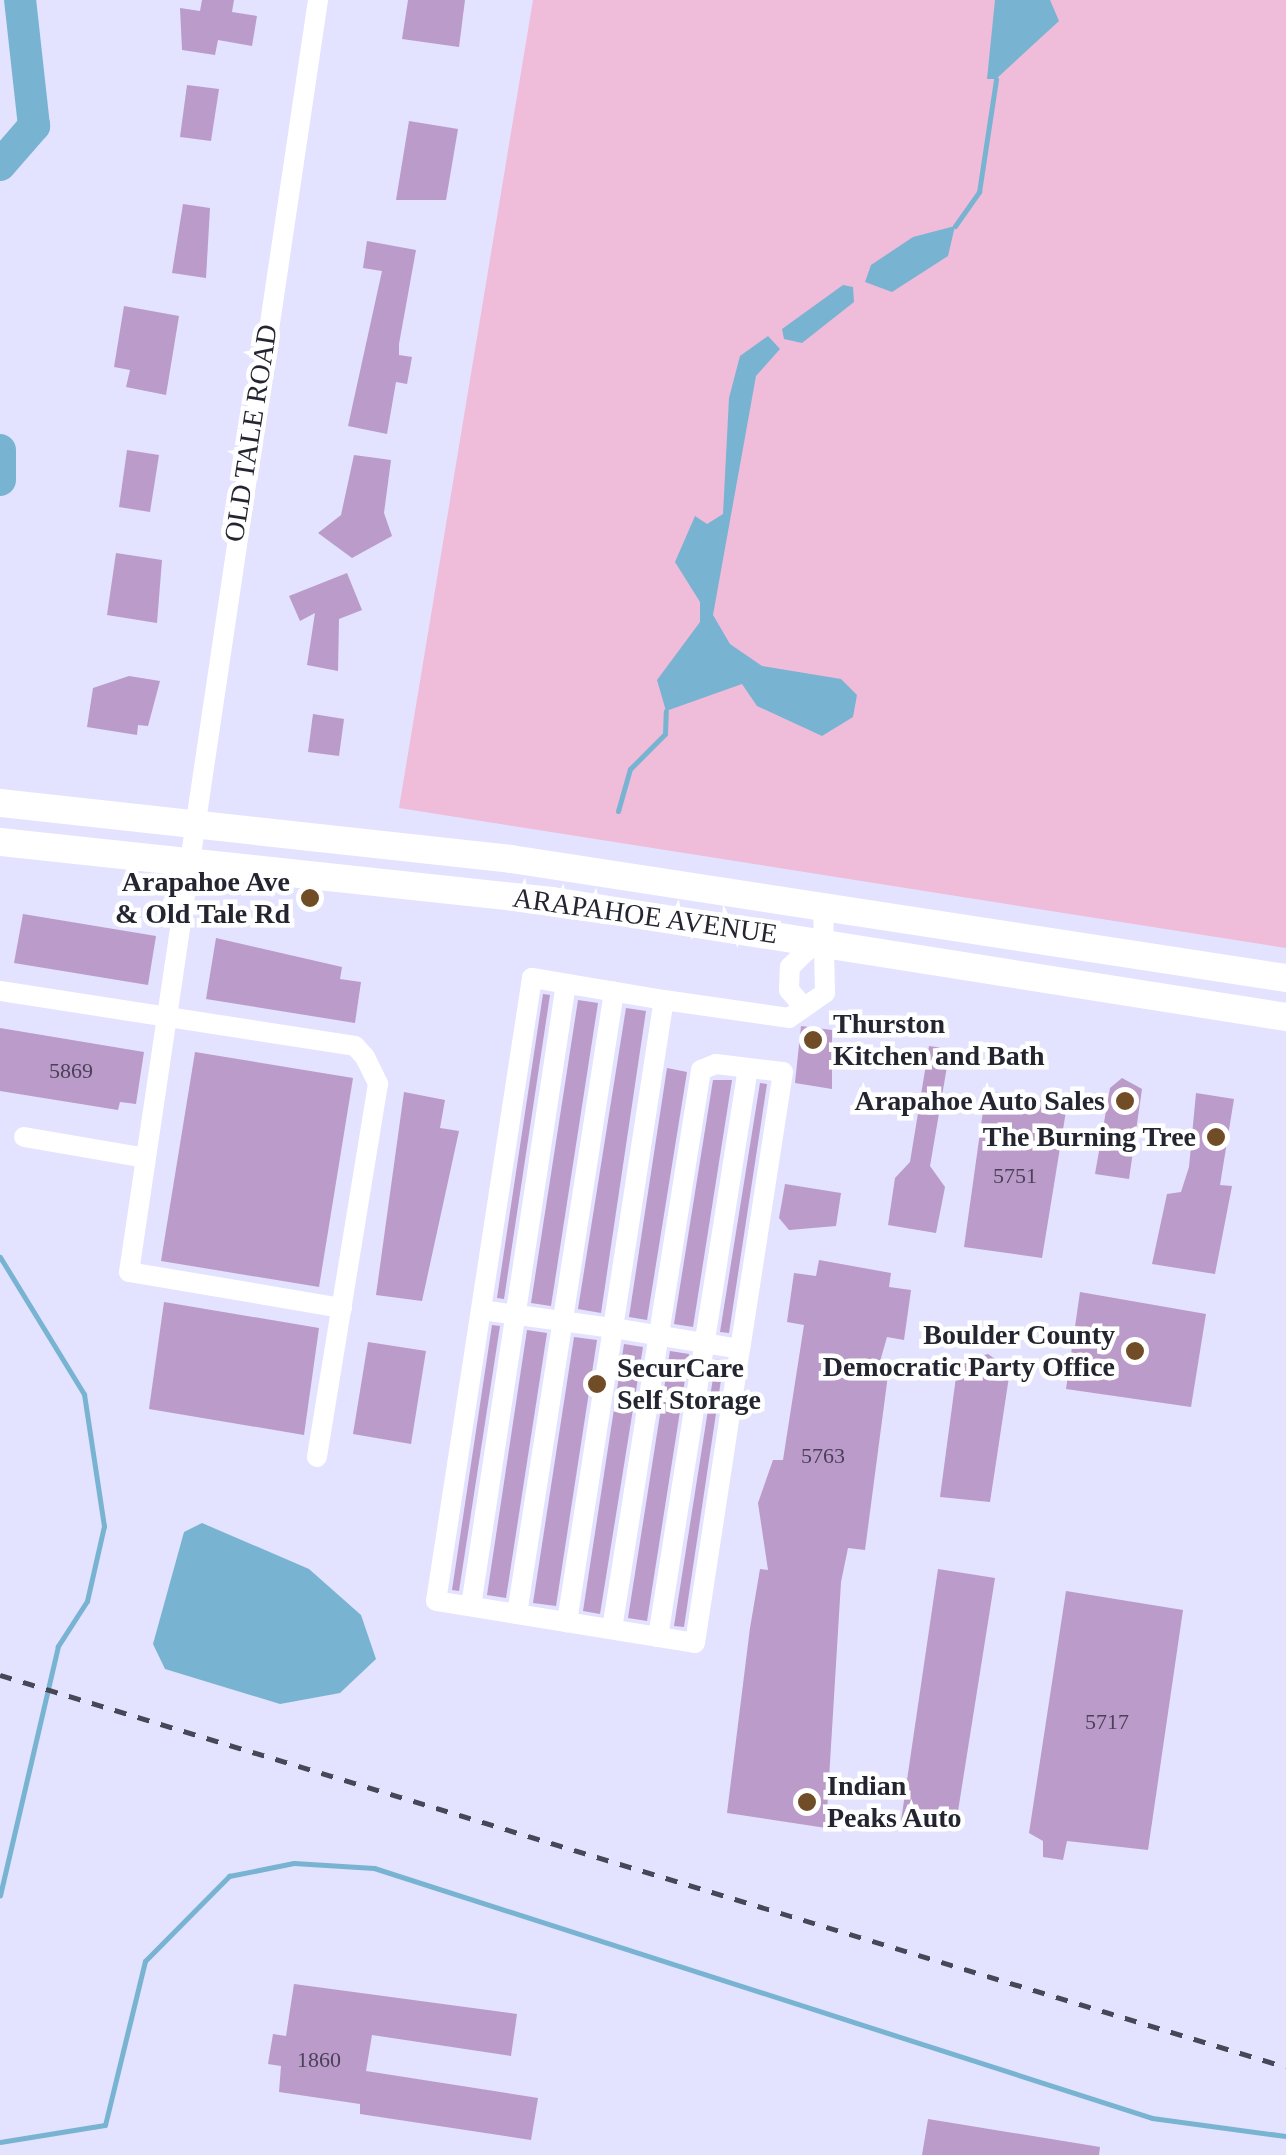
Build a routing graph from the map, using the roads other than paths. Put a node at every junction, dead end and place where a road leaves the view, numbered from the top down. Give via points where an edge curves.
1 (318, 0) edge
2 (0, 803) edge
3 (194, 830) junction
4 (0, 842) edge
5 (192, 868) junction
6 (823, 905) junction
7 (818, 941) junction
8 (1286, 978) edge
9 (566, 984) junction
10 (0, 991) edge
11 (614, 992) junction
12 (664, 1000) junction
13 (802, 1005) junction
14 (1286, 1016) edge
15 (170, 1018) junction
16 (748, 1068) junction
17 (24, 1138) dead end
18 (145, 1158) junction
19 (342, 1308) junction
20 (481, 1310) junction
21 (516, 1315) junction
22 (562, 1321) junction
23 (613, 1328) junction
24 (659, 1336) junction
25 (705, 1343) junction
26 (740, 1349) junction
27 (318, 1456) dead end
28 (471, 1606) junction
29 (517, 1614) junction
30 (567, 1622) junction
31 (612, 1629) junction
32 (658, 1637) junction

1 - 3 street, OLD TALE ROAD
2 - 3 main road, ARAPAHOE AVENUE
3 - 5 street, OLD TALE ROAD
3 - 6 main road, ARAPAHOE AVENUE via 493,857
4 - 5 main road, ARAPAHOE AVENUE
5 - 7 main road, ARAPAHOE AVENUE via 508,895
5 - 15 street, OLD TALE ROAD
6 - 7 street
6 - 8 main road, ARAPAHOE AVENUE
7 - 13 street via 825,994
7 - 13 street via 790,966 789,990
7 - 14 main road, ARAPAHOE AVENUE
9 - 11 street
9 - 20 street via 532,978
9 - 21 street
10 - 15 street
11 - 12 street
11 - 22 street
12 - 13 street via 789,1018
12 - 23 street
15 - 18 street, OLD TALE ROAD
15 - 19 street via 355,1046 365,1058 378,1084
16 - 24 street via 701,1070
16 - 25 street
16 - 26 street via 783,1072
17 - 18 street
18 - 19 street, OLD TALE ROAD via 129,1272
19 - 27 street
20 - 21 street
20 - 28 street via 436,1601
21 - 22 street
21 - 28 street
22 - 23 street
22 - 29 street
23 - 24 street
23 - 30 street
24 - 25 street
24 - 31 street
25 - 26 street
25 - 32 street
26 - 32 street via 695,1643
28 - 29 street
29 - 30 street
30 - 31 street
31 - 32 street

